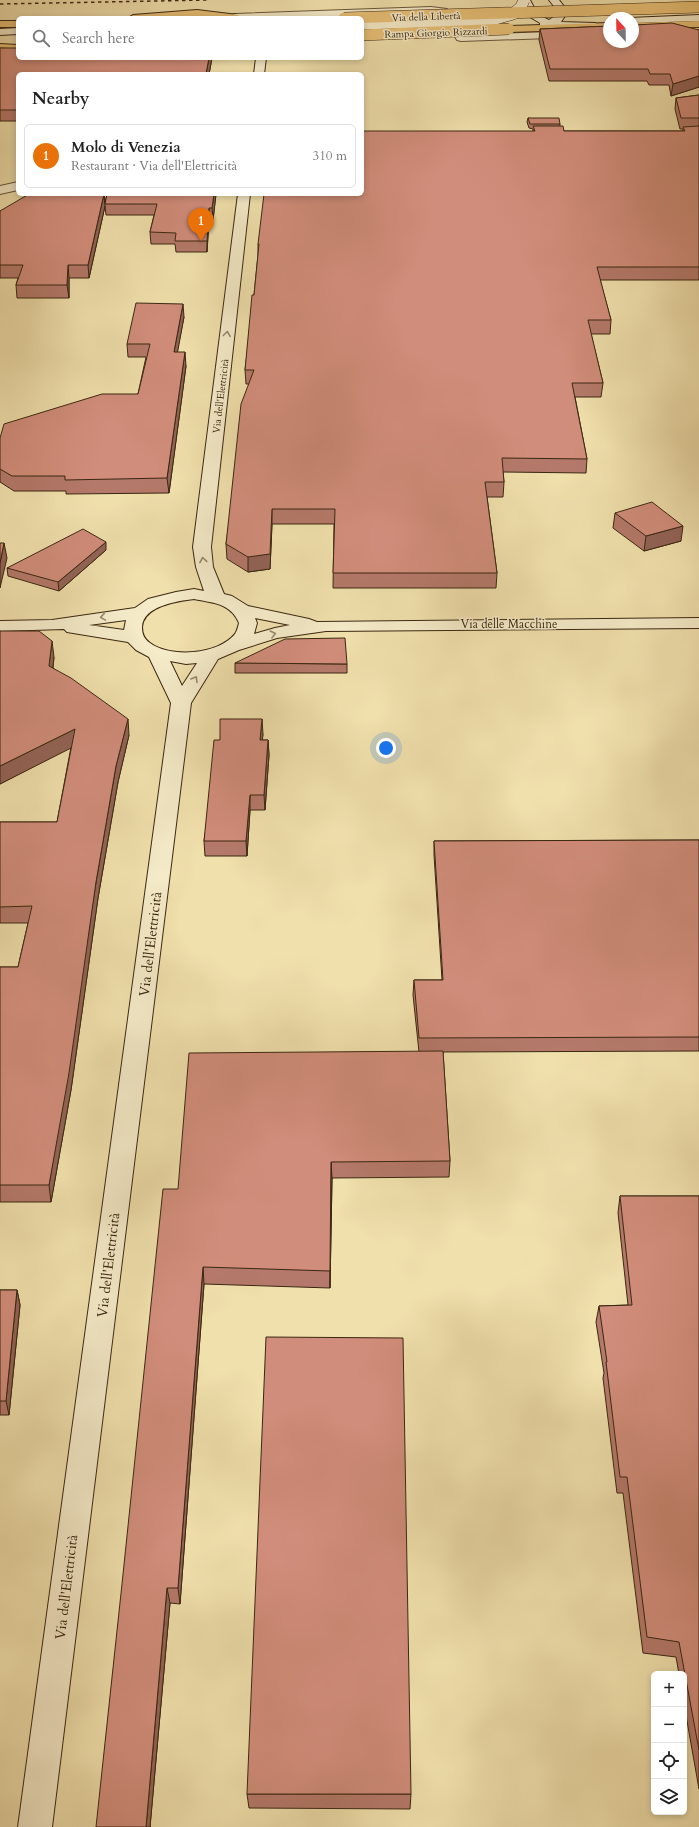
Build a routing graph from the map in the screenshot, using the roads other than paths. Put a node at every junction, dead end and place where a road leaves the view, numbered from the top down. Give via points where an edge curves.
1 (525, 0) edge
2 (555, 1) edge
3 (699, 7) edge
4 (151, 16) edge
5 (228, 16) edge
6 (285, 16) edge
7 (364, 17) edge
8 (699, 18) edge
9 (639, 20) edge
10 (551, 22) junction
11 (603, 23) edge
12 (0, 24) edge
13 (16, 24) edge
14 (364, 24) edge
15 (699, 24) edge
16 (603, 26) edge
17 (603, 26) edge
18 (603, 26) edge
19 (639, 26) edge
20 (16, 29) edge
21 (509, 29) junction
22 (0, 31) edge
23 (639, 32) edge
24 (16, 34) edge
25 (693, 34) edge
26 (364, 35) edge
27 (16, 47) edge
28 (0, 48) edge
29 (261, 60) edge
30 (259, 72) edge
31 (16, 186) edge
32 (0, 190) edge
33 (244, 196) edge
34 (216, 597) junction
35 (242, 610) junction
36 (141, 612) junction
37 (699, 623) edge
38 (52, 625) junction
39 (0, 626) edge
40 (320, 626) junction
41 (134, 637) junction
42 (236, 645) junction
43 (157, 654) junction
44 (211, 656) junction
45 (182, 704) junction
46 (35, 1827) edge

1 - 10 street, Rampa Giorgio Rizzardi via 535,17
1 - 14 street, bridge via 515,12 492,20
2 - 10 street via 562,13 559,19
2 - 11 street, bridge
3 - 7 main road, Via della Libertà, bridge
4 - 5 main road via 188,12
6 - 17 street via 444,11 461,38
8 - 9 street
10 - 16 street, Rampa Giorgio Rizzardi
10 - 21 street, Rampa Giorgio Rizzardi
12 - 13 main road
15 - 19 main road
18 - 21 main road, Rampa Giorgio Rizzardi
20 - 22 street
21 - 26 main road, Rampa Giorgio Rizzardi, bridge
22 - 24 street
23 - 25 street via 671,30
27 - 28 street
29 - 30 street
31 - 32 street
34 -> 33 street, Via dell'Elettricità via 205,571 202,547
34 - 35 street
34 - 36 street via 194,594 176,596 159,601
35 - 40 street, Via delle Macchine
35 - 42 street via 248,618 249,626 245,636
36 -> 38 street
36 - 41 street via 132,627
37 - 40 street, Via delle Macchine
38 - 39 street
38 - 41 street
42 -> 40 street, Via delle Macchine via 276,633
41 - 43 street via 141,645
42 - 44 street
43 - 44 street via 186,659
43 - 45 street
45 -> 44 street, Via dell'Elettricità
45 - 46 street, Via dell'Elettricità

